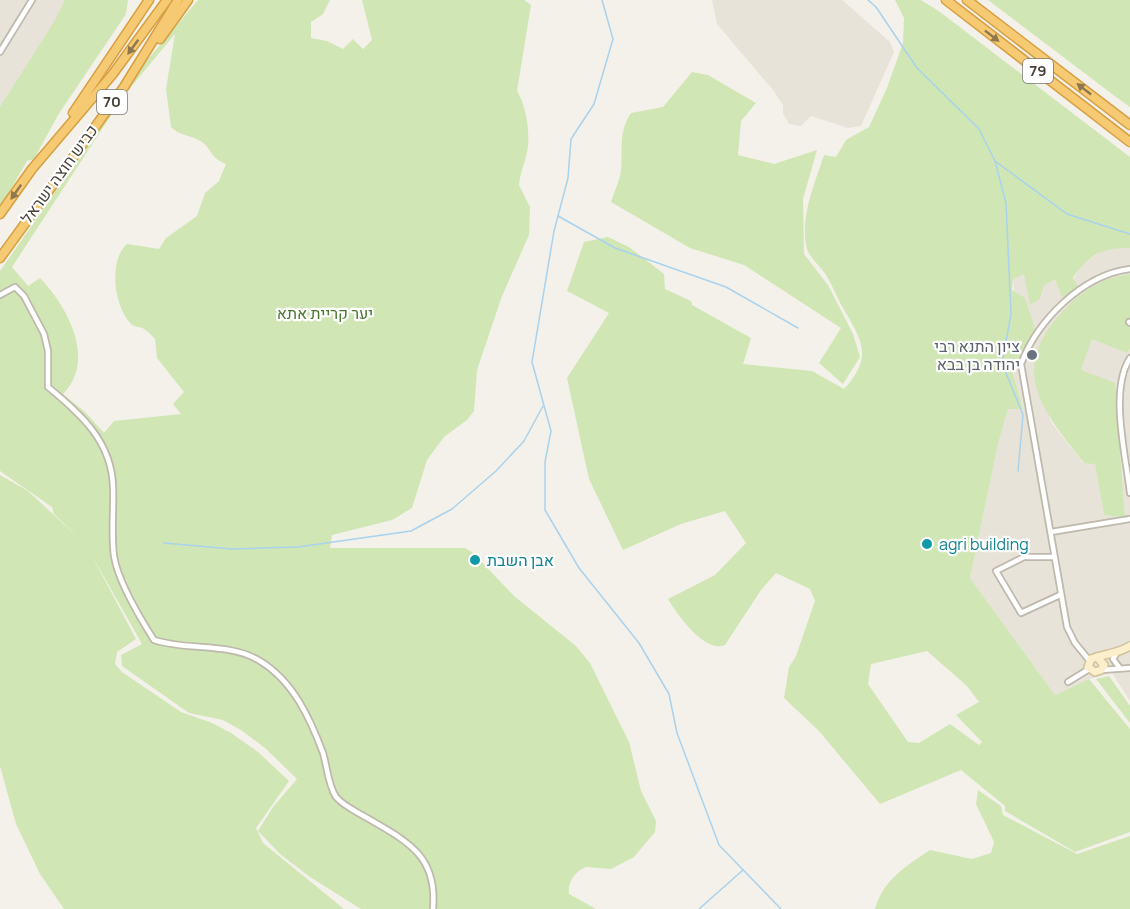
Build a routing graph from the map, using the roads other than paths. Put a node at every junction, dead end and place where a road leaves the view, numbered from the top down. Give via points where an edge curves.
1 (32, 0) edge
2 (149, 0) edge
3 (167, 0) edge
4 (178, 0) edge
5 (188, 0) edge
6 (946, 0) edge
7 (967, 0) edge
8 (0, 52) edge
9 (124, 87) junction
10 (1130, 125) edge
11 (1130, 142) edge
12 (32, 169) junction
13 (0, 214) edge
14 (0, 258) edge
15 (1130, 269) edge
16 (0, 295) edge
17 (1130, 358) edge
18 (1121, 379) junction
19 (1130, 380) edge
20 (1130, 493) edge
21 (1130, 519) edge
22 (1051, 532) junction
23 (1054, 557) junction
24 (1060, 595) junction
25 (1130, 646) edge
26 (1118, 653) junction
27 (1097, 657) junction
28 (1089, 664) junction
29 (1102, 667) junction
30 (1121, 668) junction
31 (1130, 668) edge
32 (1068, 682) dead end
33 (433, 909) edge

1 - 8 street
2 - 12 highway
3 -> 12 highway, כביש חוצה ישראל / 70 via 112,75
4 - 9 highway, כביש חוצה ישראל / 70
5 - 9 highway
6 -> 11 highway, 79
10 -> 7 highway, 79
9 - 14 highway, כביש חוצה ישראל / 70
12 -> 13 highway, כביש חוצה ישראל / 70
15 - 22 street via 1098,277 1068,298 1030,345 1021,364
16 - 33 street via 15,287 24,296 48,345 48,387 104,445 113,484 111,531 115,560 126,591 154,640 237,652 260,660 282,676 308,719 336,796 420,854 432,877
17 - 18 street
18 - 19 street
18 - 20 street
21 - 22 street
22 - 23 street
23 - 24 street
23 - 24 street via 1024,557 996,571 1021,613
24 - 28 street via 1067,627
25 - 26 street
26 - 27 street
26 - 29 street
26 - 30 street via 1113,659
27 - 28 street
27 - 29 street
28 - 29 street via 1095,672
28 - 32 street
29 - 30 street
30 - 31 street

